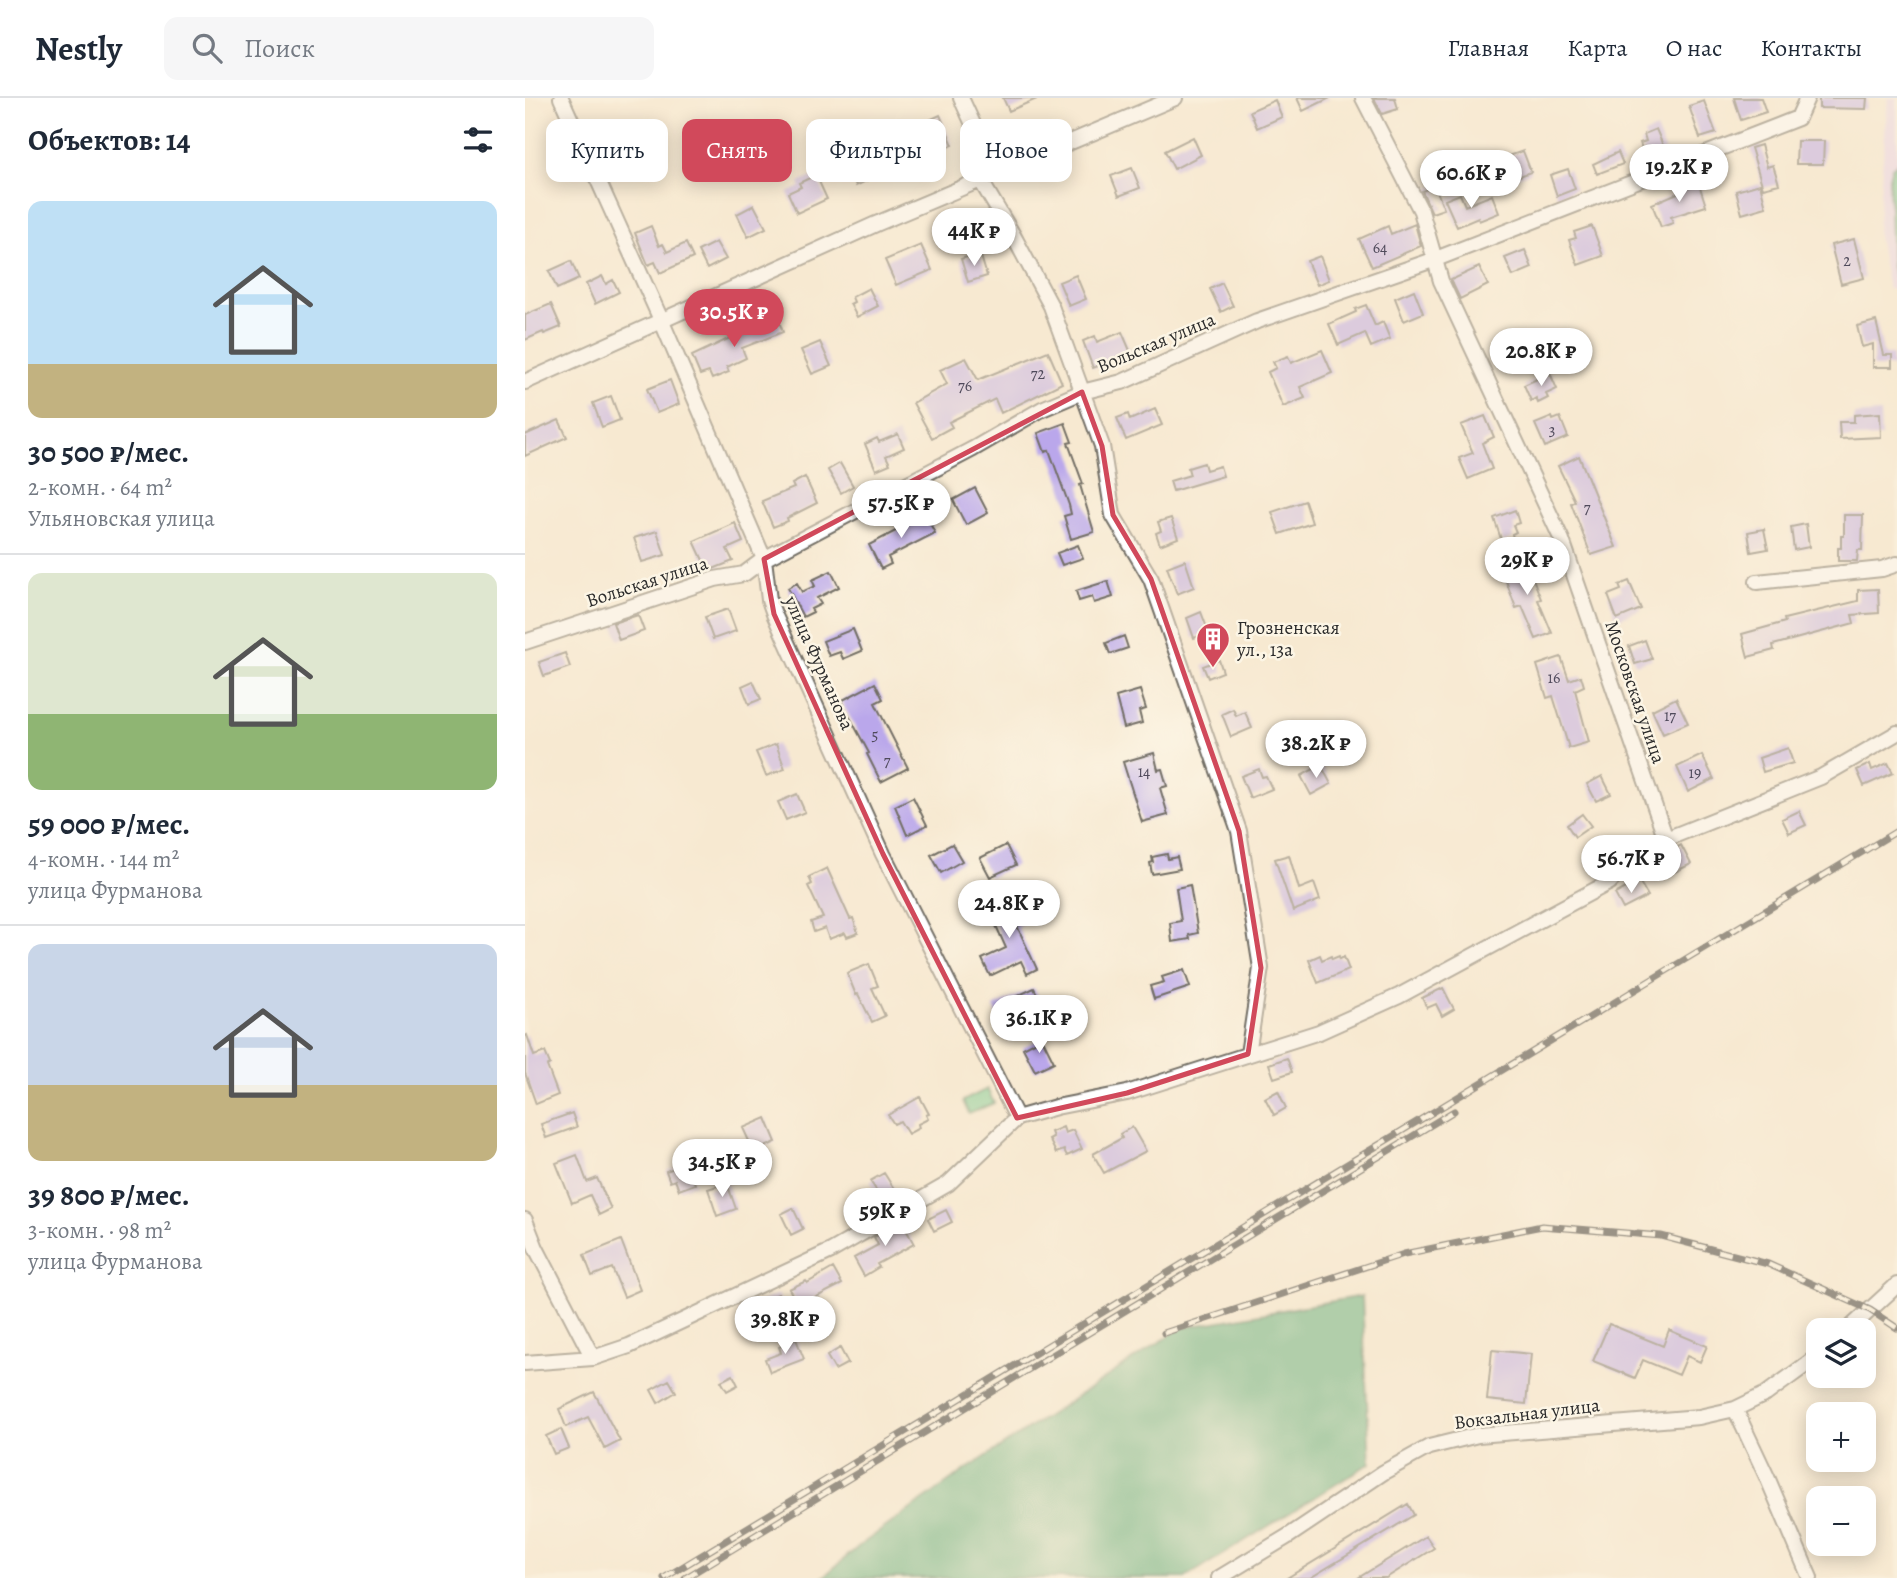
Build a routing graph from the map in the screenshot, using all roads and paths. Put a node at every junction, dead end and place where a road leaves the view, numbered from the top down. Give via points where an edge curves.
1 (561, 98) edge
2 (961, 98) edge
3 (1175, 98) edge
4 (1363, 98) edge
5 (1807, 98) edge
6 (971, 119) edge
7 (1072, 142) edge
8 (978, 182) edge
9 (982, 182) edge
10 (1436, 259) junction
11 (661, 321) junction
12 (525, 382) edge
13 (1083, 392) junction
14 (764, 559) junction
15 (1897, 564) edge
16 (1757, 582) dead end
17 (525, 642) edge
18 (1897, 733) edge
19 (1666, 839) junction
20 (1248, 1054) junction
21 (1017, 1118) junction
22 (525, 1220) edge
23 (1897, 1285) edge
24 (1861, 1318) edge
25 (593, 1358) junction
26 (525, 1363) edge
27 (1806, 1365) edge
28 (1735, 1409) junction
29 (1219, 1578) edge
30 (1810, 1578) edge

1 - 11 street, улица Фурманова
2 - 6 street
3 - 7 street
4 - 10 street, Московская улица via 1421,211
5 - 10 street, Вольская улица via 1798,118
8 - 11 street via 876,223
9 - 13 street via 1051,306
10 - 13 street, Вольская улица via 1257,321 1122,382
10 - 19 street, Московская улица via 1441,281 1562,540
11 - 12 street
11 - 14 street, улица Фурманова
13 - 14 street, Вольская улица via 1042,409
13 - 20 street via 1102,446 1113,515 1151,579 1238,831 1261,968
14 - 17 street, Вольская улица via 744,574 715,579
14 - 21 street, улица Фурманова via 774,614 883,854
15 - 16 street
18 - 19 street via 1821,777
19 - 20 street via 1636,855 1611,882 1399,996 1319,1032
20 - 21 street via 1127,1093
21 - 25 street via 948,1184 831,1251 629,1346
22 - 25 street
23 - 24 street
25 - 26 street
27 - 28 street, Вокзальная улица via 1766,1394
28 - 29 street, Вокзальная улица via 1699,1417 1478,1435 1429,1447
28 - 30 street

